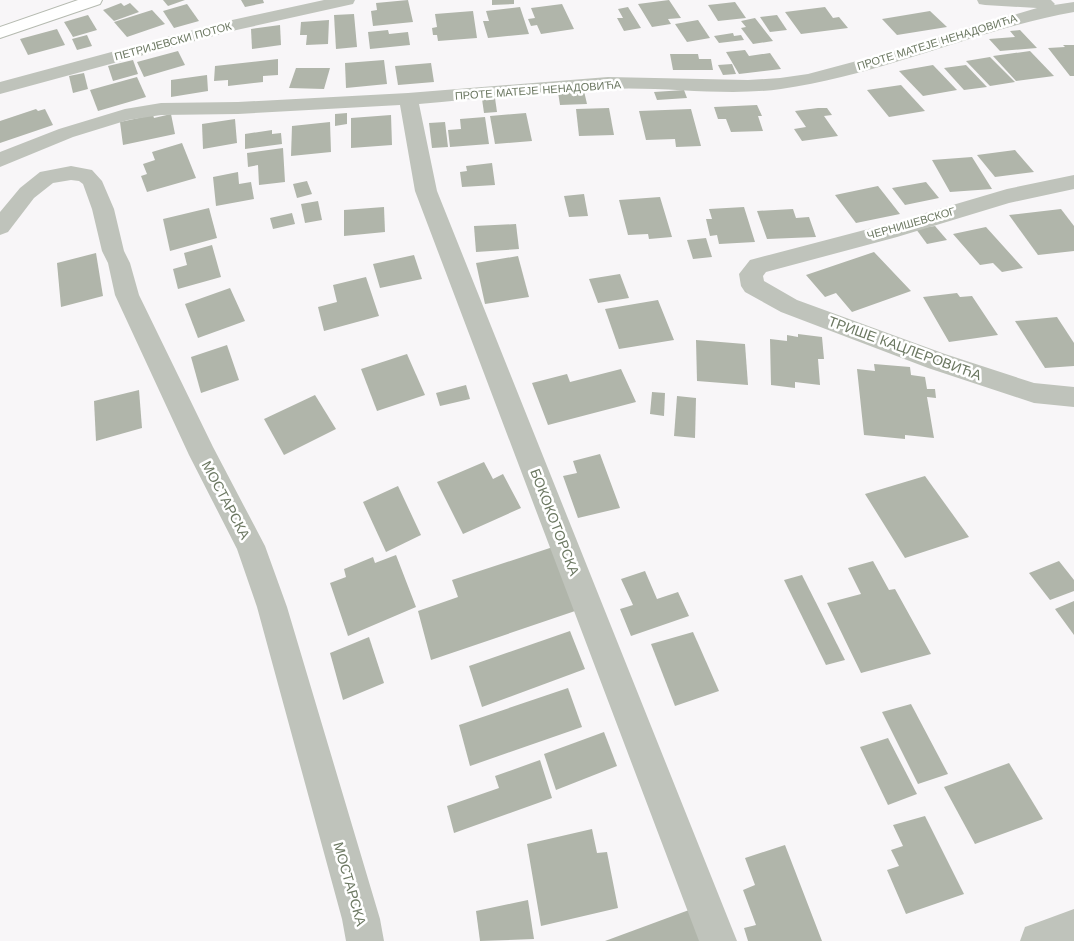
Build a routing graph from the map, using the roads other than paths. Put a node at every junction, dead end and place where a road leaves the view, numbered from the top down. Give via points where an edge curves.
1 (94, 0) edge
2 (347, 0) edge
3 (985, 0) edge
4 (1070, 7) edge
5 (0, 33) edge
6 (0, 88) edge
7 (408, 99) junction
8 (0, 160) edge
9 (1074, 182) edge
10 (0, 227) edge
11 (751, 274) joint
12 (1074, 397) edge
13 (1074, 928) edge
14 (365, 941) edge
15 (718, 941) edge
16 (1039, 941) edge

1 - 5 main road
2 - 6 street, ПЕТРИЈЕВСКИ ПОТОК via 229,26
3 - 4 street
4 - 7 street, ПРОТЕ МАТЕЈЕ НЕНАДОВИЋА via 1029,15 818,77 780,84 608,83
7 - 8 street, ПРОТЕ МАТЕЈЕ НЕНАДОВИЋА via 161,109 125,115 66,133
7 - 15 street, БОКОКОТОРСКА via 426,191
9 - 11 street, ЧЕРНИШЕВСКОГ via 966,207 758,266
10 - 14 street, МОСТАРСКА via 27,193 47,177 71,173 85,175 92,181 127,295 198,446 250,546 272,607
11 - 12 street, ТРИШЕ КАЦЛЕРОВИЋА via 753,286 789,306 1034,393
13 - 16 street

